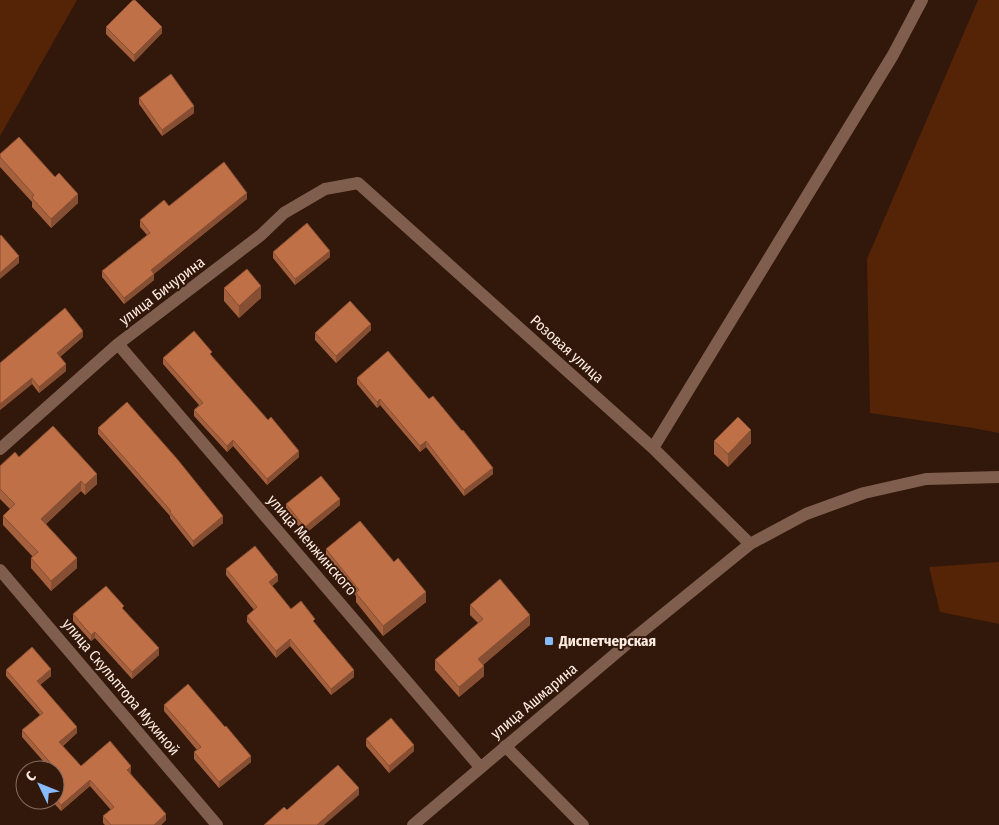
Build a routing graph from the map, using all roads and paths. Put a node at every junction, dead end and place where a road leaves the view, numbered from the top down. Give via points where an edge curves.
1 (922, 0) edge
2 (358, 183) joint
3 (118, 344) junction
4 (653, 448) junction
5 (0, 449) edge
6 (999, 477) edge
7 (750, 544) junction
8 (0, 570) edge
9 (505, 746) junction
10 (480, 768) junction
11 (217, 825) edge
12 (413, 825) edge
13 (583, 825) edge

1 - 4 street via 893,55
2 - 3 street, улица Бичурина via 325,189 284,213 261,235
2 - 4 street, Розовая улица
3 - 5 street, улица Бичурина
3 - 10 street, улица Менжинского
4 - 7 street, Розовая улица
6 - 7 street, улица Ашмарина via 926,479 864,493 806,514
7 - 9 street, улица Ашмарина
8 - 11 street, улица Скульптора Мухиной
9 - 10 street, улица Ашмарина
9 - 13 street
10 - 12 street, улица Ашмарина

